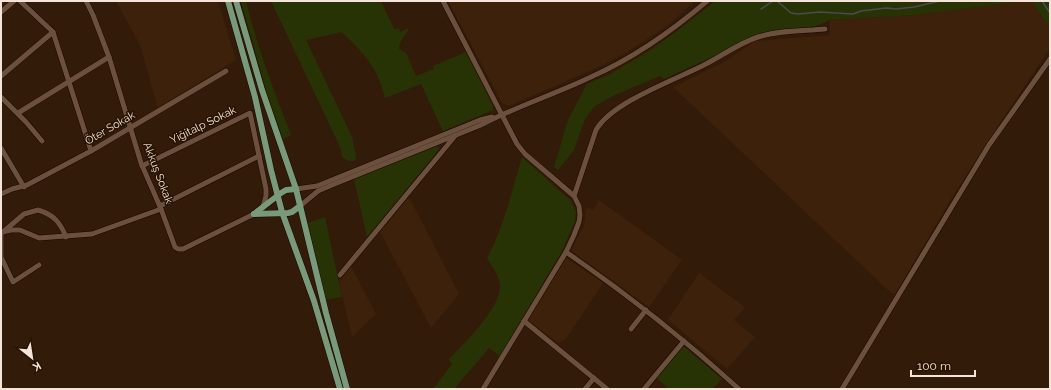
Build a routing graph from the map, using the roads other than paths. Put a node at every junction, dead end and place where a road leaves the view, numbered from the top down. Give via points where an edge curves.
1 (14, 1) edge
2 (20, 1) edge
3 (228, 1) edge
4 (236, 1) edge
5 (443, 1) edge
6 (707, 1) edge
7 (88, 2) edge
8 (1, 12) edge
9 (825, 29) dead end
10 (53, 32) junction
11 (108, 57) junction
12 (1050, 59) edge
13 (226, 71) dead end
14 (1, 76) edge
15 (69, 81) junction
16 (1, 97) edge
17 (3, 103) edge
18 (256, 105) junction
19 (18, 113) junction
20 (250, 113) junction
21 (501, 115) junction
22 (131, 127) junction
23 (455, 136) junction
24 (42, 141) dead end
25 (1, 148) edge
26 (91, 150) junction
27 (260, 156) junction
28 (142, 166) junction
29 (24, 187) junction
30 (296, 189) junction
31 (1, 194) edge
32 (278, 196) junction
33 (574, 196) junction
34 (300, 206) junction
35 (160, 207) junction
36 (263, 207) junction
37 (282, 212) junction
38 (254, 214) junction
39 (2, 232) edge
40 (66, 237) junction
41 (566, 252) junction
42 (1, 259) edge
43 (39, 265) dead end
44 (340, 275) dead end
45 (646, 310) junction
46 (524, 321) junction
47 (631, 329) dead end
48 (684, 341) junction
49 (594, 378) junction
50 (737, 388) edge
51 (340, 389) edge
52 (347, 389) edge
53 (483, 389) edge
54 (586, 389) edge
55 (607, 389) edge
56 (644, 389) edge
57 (842, 389) edge

1 - 8 street
2 - 10 street
3 - 18 main road
4 - 30 main road via 262,90
5 - 21 street
6 - 21 street via 662,36 620,63
7 - 11 street, Akkuş Sokak
9 - 33 street via 783,32 746,42 617,109 602,121 596,130
10 - 14 street
10 - 15 street
11 - 15 street
11 - 22 street, Akkuş Sokak
12 - 57 street via 989,146
13 - 22 street, Öter Sokak
15 - 19 street
15 - 26 street
16 - 17 street
17 - 19 street
18 - 20 street
18 - 32 main road
19 - 24 street
20 - 27 street, Yiğitalp Sokak
20 - 28 street, Yiğitalp Sokak
21 - 23 street
21 - 30 street via 480,120 317,186
21 - 33 street via 525,154
22 - 26 street, Öter Sokak
22 - 28 street, Akkuş Sokak
23 - 34 street via 328,186
23 - 44 street
25 - 29 street
26 - 29 street, Öter Sokak
27 - 35 street
27 - 36 street, Yiğitalp Sokak via 266,189
28 - 35 street, Akkuş Sokak
29 - 31 street, Öter Sokak via 12,188
30 - 32 main road via 286,190
30 - 34 main road
32 - 36 main road
32 - 37 main road
33 - 41 street via 579,206 579,222
34 - 37 main road via 292,212
34 - 52 main road
35 - 38 street, Akkuş Sokak via 175,247 180,249
35 - 40 street via 92,234
36 - 38 main road
37 - 38 main road
37 - 51 main road via 314,300
39 - 40 street via 20,230 40,238
39 - 40 street via 24,214 38,210 57,220
39 - 42 street
41 - 45 street
41 - 46 street
42 - 43 street via 13,282
45 - 47 street
45 - 48 street
46 - 49 street
46 - 53 street
48 - 50 street
48 - 56 street
49 - 54 street
49 - 55 street

